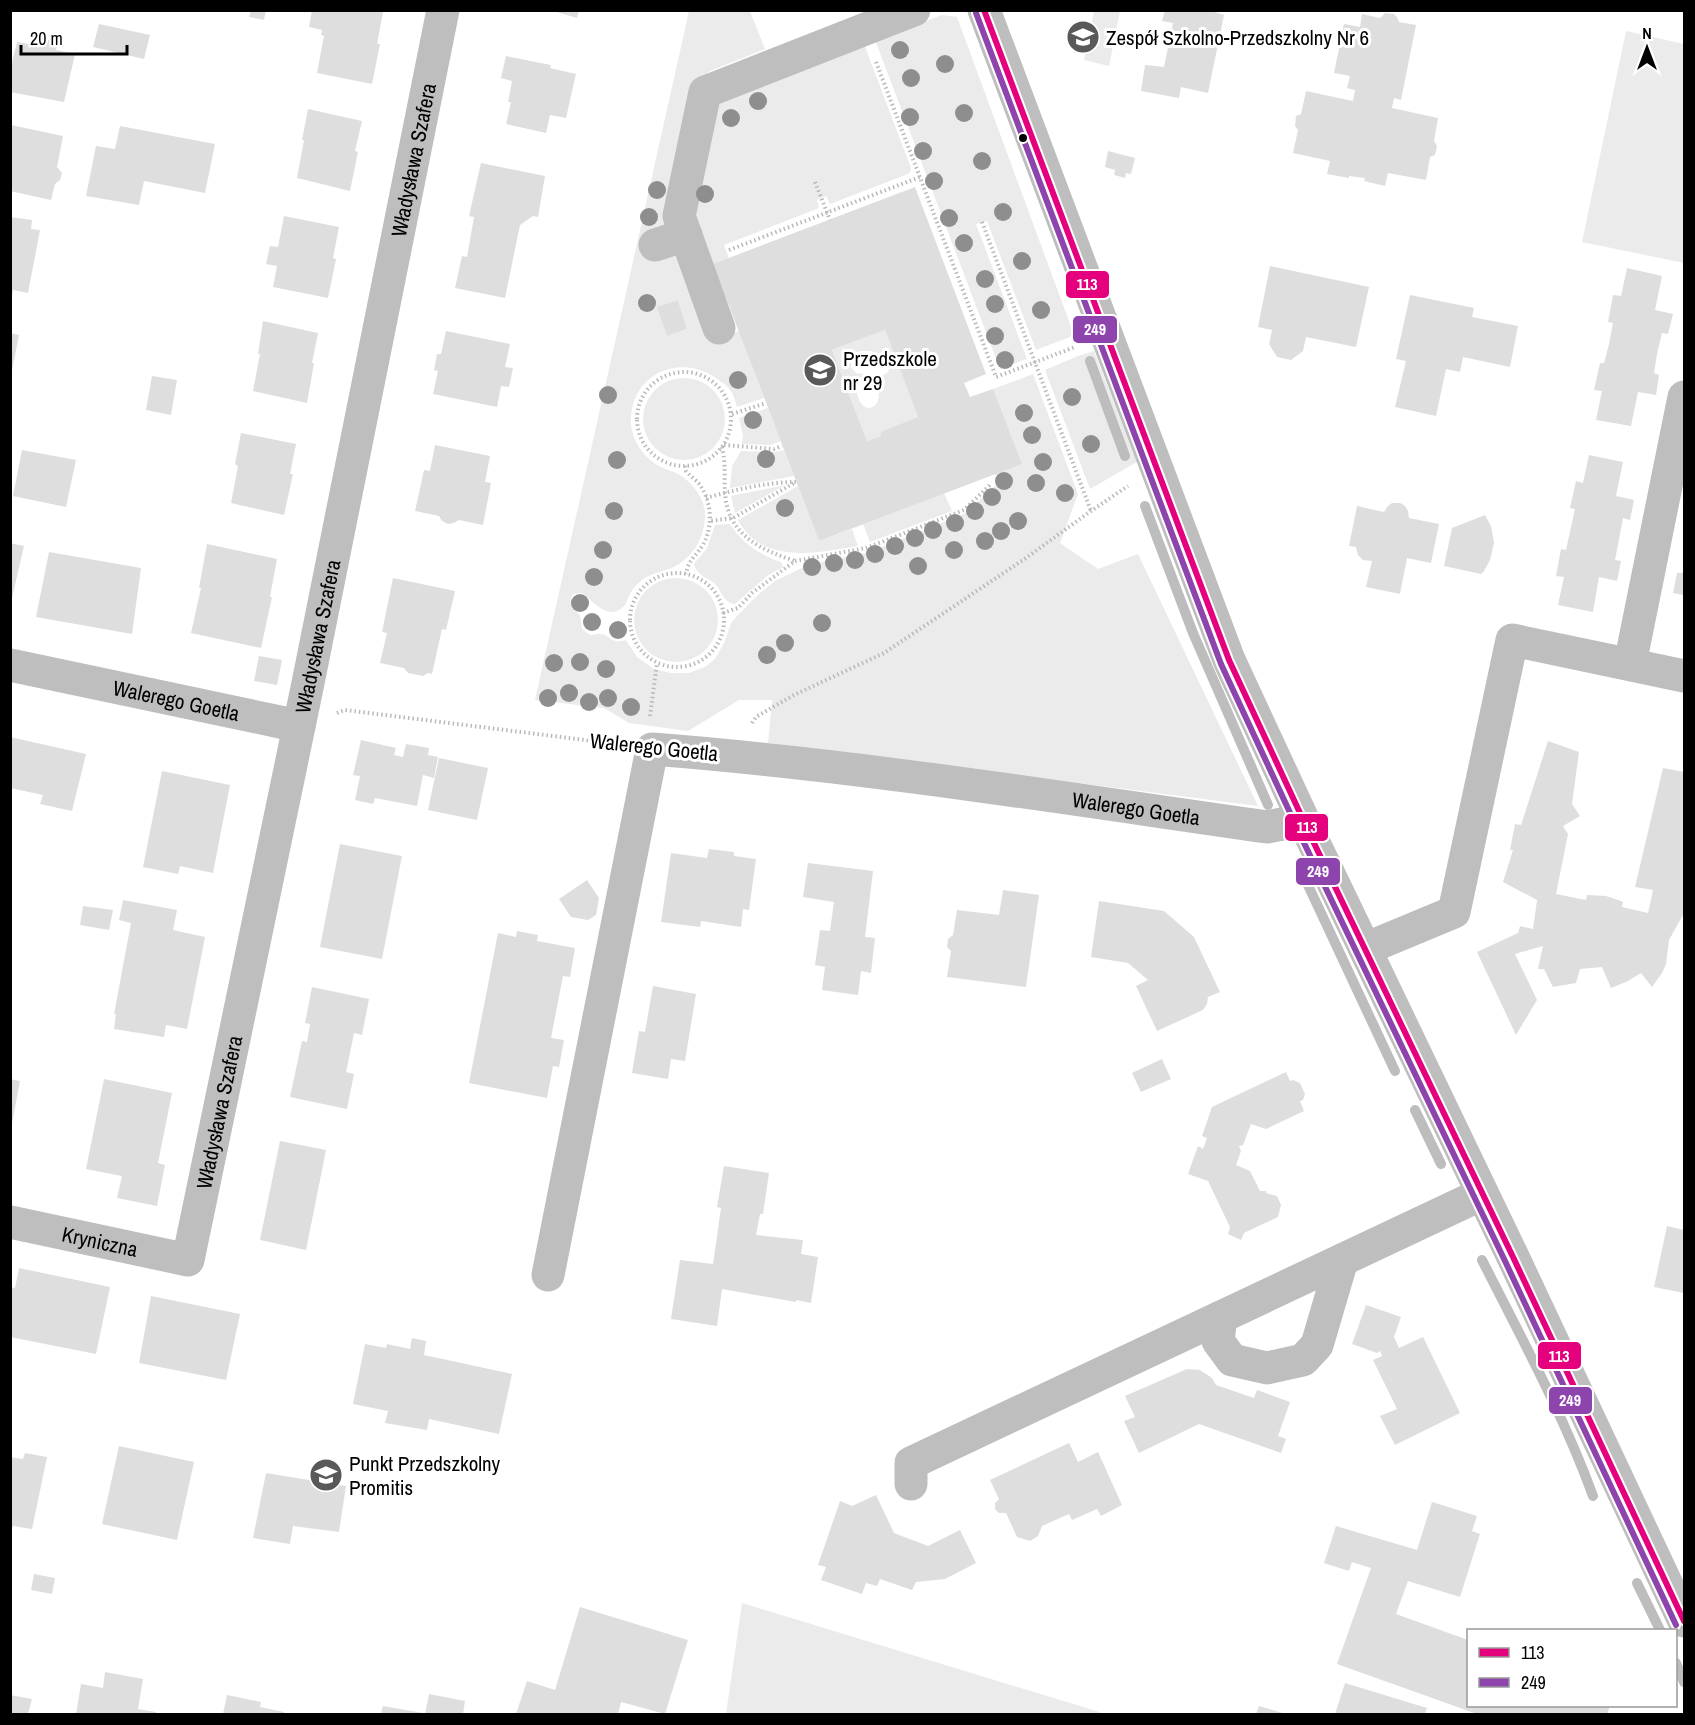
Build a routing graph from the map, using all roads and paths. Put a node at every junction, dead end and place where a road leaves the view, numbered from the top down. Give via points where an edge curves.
1 (443, 10) edge
2 (914, 10) edge
3 (984, 10) edge
4 (864, 30) junction
5 (920, 177) junction
6 (815, 182) dead end
7 (827, 212) junction
8 (830, 220) dead end
9 (981, 222) dead end
10 (686, 235) junction
11 (655, 245) dead end
12 (729, 250) dead end
13 (719, 328) dead end
14 (1083, 344) dead end
15 (1036, 363) junction
16 (1684, 397) edge
17 (766, 403) dead end
18 (732, 414) junction
19 (723, 446) junction
20 (782, 446) dead end
21 (685, 466) junction
22 (1158, 472) junction
23 (991, 484) dead end
24 (725, 493) junction
25 (706, 498) junction
26 (1090, 511) junction
27 (733, 519) junction
28 (709, 521) junction
29 (795, 561) junction
30 (686, 574) junction
31 (723, 613) junction
32 (657, 663) junction
33 (1630, 664) junction
34 (10, 665) edge
35 (1684, 676) edge
36 (299, 726) junction
37 (649, 748) junction
38 (734, 756) junction
39 (1303, 820) junction
40 (1365, 949) junction
41 (1482, 1194) junction
42 (10, 1222) edge
43 (188, 1260) joint
44 (1342, 1260) junction
45 (548, 1275) dead end
46 (1221, 1317) junction
47 (911, 1484) dead end
48 (1684, 1621) edge

1 - 36 street, Władysława Szafera
2 - 4 street
3 - 22 street
4 - 5 path
4 - 10 street via 705,92 679,216
5 - 7 path
5 - 15 path via 996,377
6 - 7 path
7 - 8 path
7 - 12 path
9 - 15 path
10 - 11 street
10 - 13 street
14 - 15 path
15 - 26 path
16 - 33 street
17 - 18 path
18 - 19 path
18 - 21 path via 722,390 702,375 685,371 655,381 639,404 639,432 646,448 659,459
19 - 20 path
19 - 21 path via 709,459
19 - 24 path
21 - 25 path
22 - 26 path via 1123,488
22 - 39 street via 1229,660
23 - 29 path via 964,510 866,548
24 - 25 path
24 - 27 path
24 - 27 path via 796,482
25 - 28 path
26 - 38 path via 884,653 756,717
27 - 28 path
27 - 29 path via 756,546
28 - 30 path via 708,536 688,564
29 - 31 path via 752,593 738,609
30 - 31 path via 708,585 718,597
30 - 32 path via 662,576 647,583 630,611 635,643
31 - 32 path via 721,637 707,657 692,665 676,667
32 - 37 path
33 - 35 street
33 - 40 street via 1512,640 1454,912
34 - 36 street, Walerego Goetla
36 - 37 path, Walerego Goetla via 345,710
36 - 43 street, Władysława Szafera
37 - 38 street, Walerego Goetla
37 - 45 street
38 - 39 street, Walerego Goetla via 1267,827
39 - 40 street
40 - 41 street
41 - 44 street
41 - 48 street
42 - 43 street, Kryniczna
44 - 46 street
44 - 46 street via 1317,1345 1303,1360 1267,1368 1232,1360 1218,1341
46 - 47 street via 911,1463

